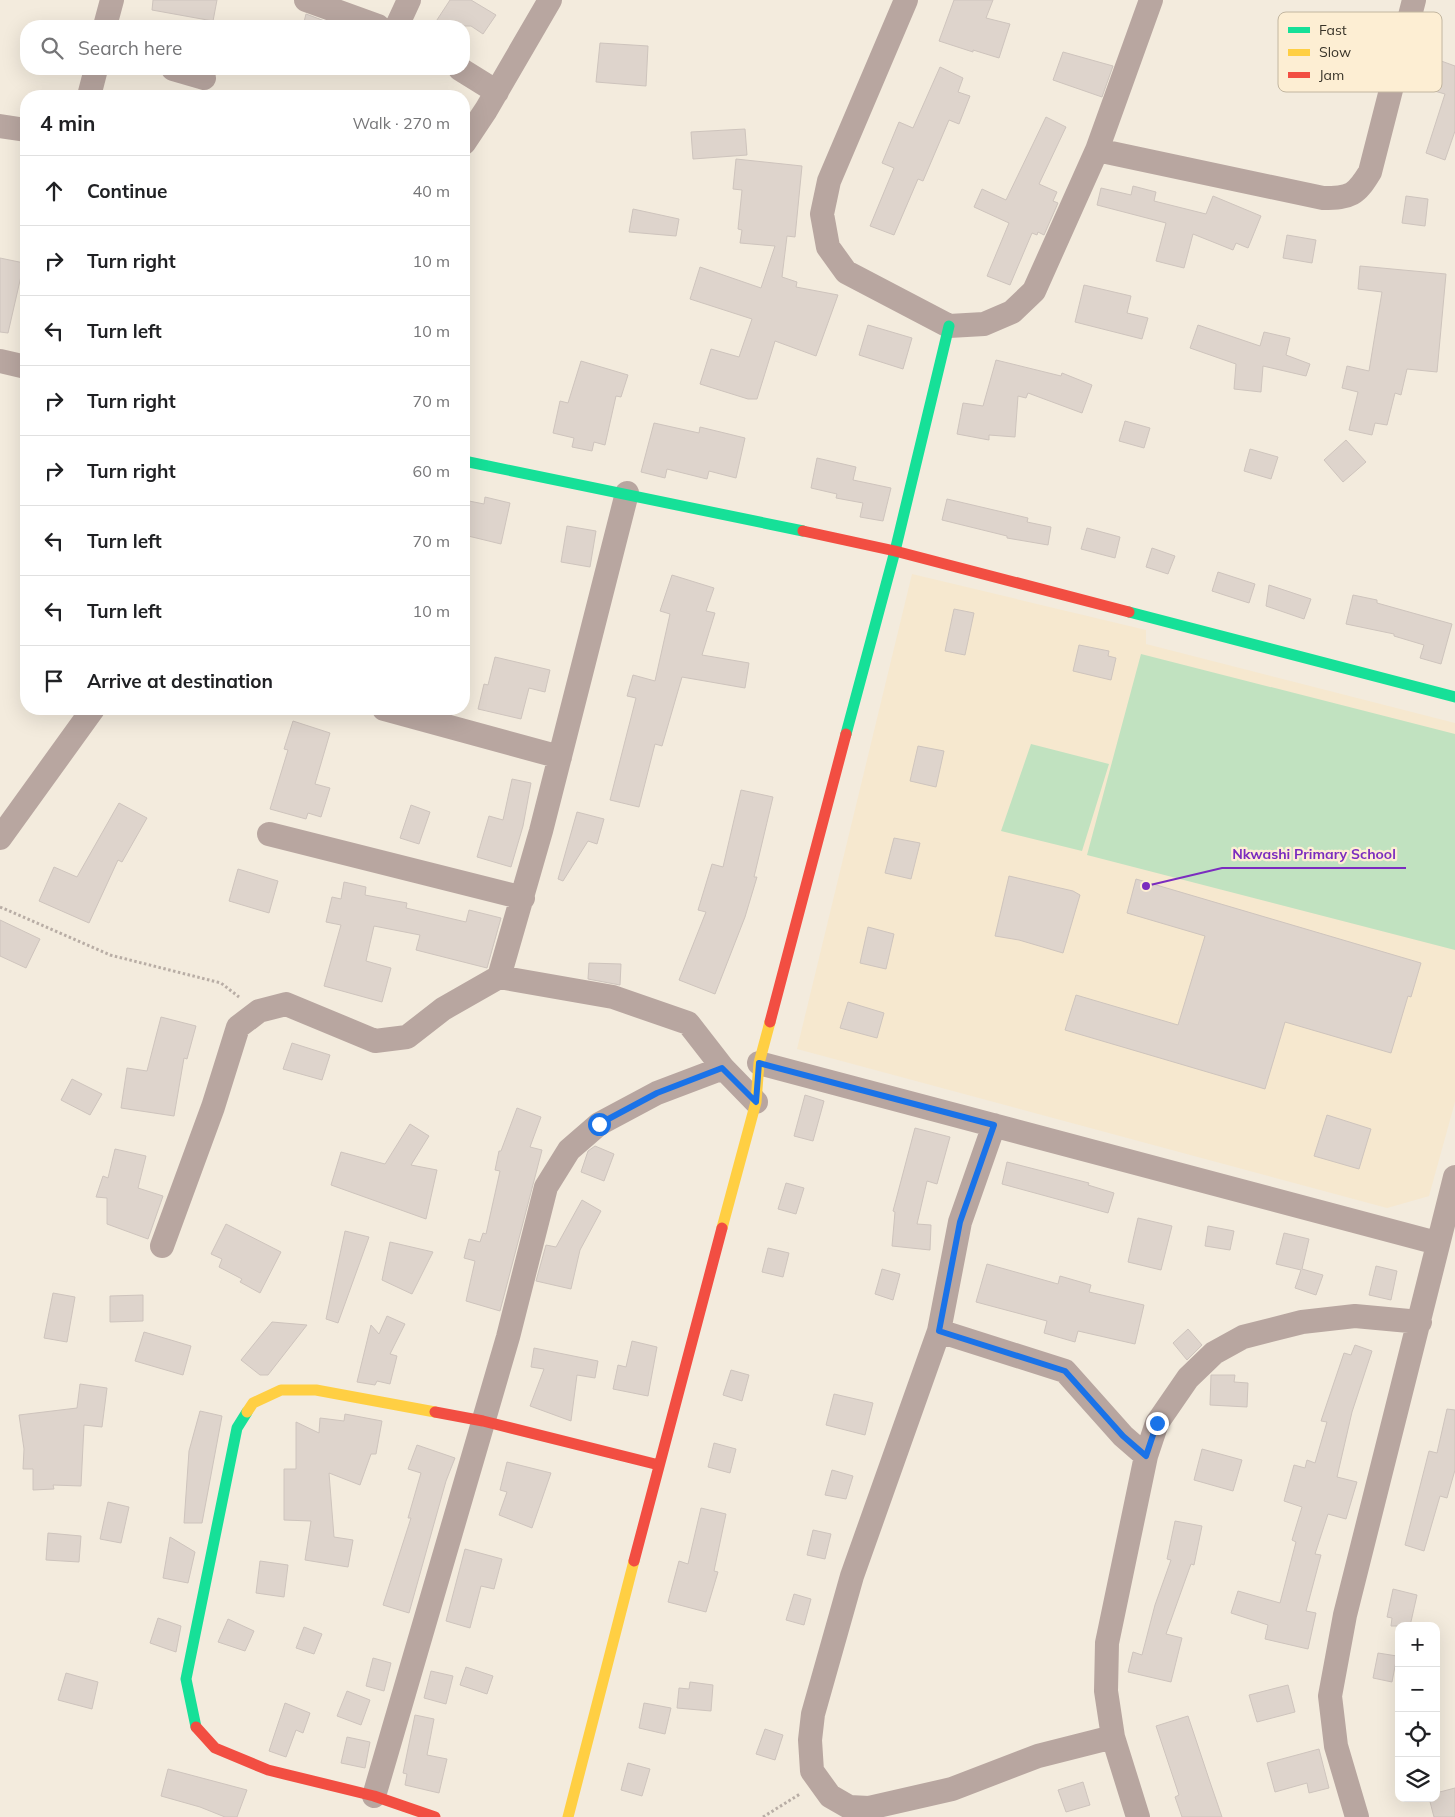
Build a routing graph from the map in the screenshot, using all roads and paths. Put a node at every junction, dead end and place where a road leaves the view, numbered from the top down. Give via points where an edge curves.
1 (112, 0) edge
2 (306, 0) edge
3 (409, 0) edge
4 (550, 0) edge
5 (906, 0) edge
6 (1151, 0) edge
7 (107, 20) edge
8 (361, 20) edge
9 (400, 20) edge
10 (94, 75) edge
11 (194, 75) edge
12 (470, 75) edge
13 (204, 78) dead end
14 (91, 90) edge
15 (497, 92) junction
16 (1390, 92) edge
17 (0, 126) edge
18 (20, 129) edge
19 (470, 134) edge
20 (1097, 150) junction
21 (948, 326) junction
22 (0, 361) edge
23 (20, 365) edge
24 (470, 462) edge
25 (627, 493) junction
26 (895, 551) junction
27 (1455, 697) edge
28 (89, 715) edge
29 (406, 715) edge
30 (560, 757) junction
31 (268, 834) dead end
32 (0, 838) edge
33 (523, 898) junction
34 (0, 907) edge
35 (499, 977) junction
36 (259, 1011) junction
37 (759, 1063) junction
38 (722, 1068) junction
39 (756, 1102) junction
40 (994, 1125) junction
41 (1455, 1177) edge
42 (1437, 1243) junction
43 (162, 1246) dead end
44 (1420, 1322) junction
45 (939, 1331) junction
46 (483, 1421) junction
47 (1146, 1456) junction
48 (659, 1465) junction
49 (1113, 1737) junction
50 (818, 1780) junction
51 (374, 1796) junction
52 (435, 1817) edge
53 (568, 1817) edge
54 (763, 1817) edge
55 (1138, 1817) edge
56 (1357, 1817) edge

1 - 7 street
2 - 8 street
3 - 9 street
4 - 15 street
5 - 21 street via 829,181 822,214 828,247 846,272
6 - 20 street
10 - 14 street
11 - 13 street
12 - 15 street
15 - 19 street
16 - 20 street via 1370,172 1358,190 1344,198 1323,198
17 - 18 street
20 - 21 street via 1034,291 1012,312 984,324
21 - 26 street
22 - 23 street
24 - 25 street
25 - 26 street
25 - 30 street
26 - 27 street
26 - 37 street
28 - 32 street
29 - 30 street
30 - 33 street
31 - 33 street
33 - 35 street
34 - 36 path via 110,955 220,983
35 - 36 street via 443,1009 407,1037 375,1040 286,1004
35 - 38 street via 613,997 688,1023
36 - 43 street via 238,1027 213,1107
37 - 39 street
37 - 40 street
38 - 39 street
38 - 46 street via 657,1093 607,1120 570,1150 546,1187
39 - 48 street
40 - 42 street
40 - 45 street via 960,1222
41 - 42 street
42 - 44 street
44 - 47 street via 1355,1316 1302,1322 1243,1337 1214,1353 1188,1378 1157,1423
44 - 56 street via 1345,1615 1330,1696 1336,1746
45 - 47 street via 1065,1371 1123,1436
45 - 50 street via 852,1576 812,1714 812,1771
46 - 48 street
46 - 51 street
46 - 51 street via 316,1390 281,1390 253,1403 237,1428 186,1679 196,1728 215,1748 268,1770
47 - 49 street via 1107,1643 1106,1691
48 - 53 street
49 - 50 street via 1038,1756 952,1789 869,1808 849,1807 836,1800
49 - 55 street
50 - 54 path
51 - 52 street

